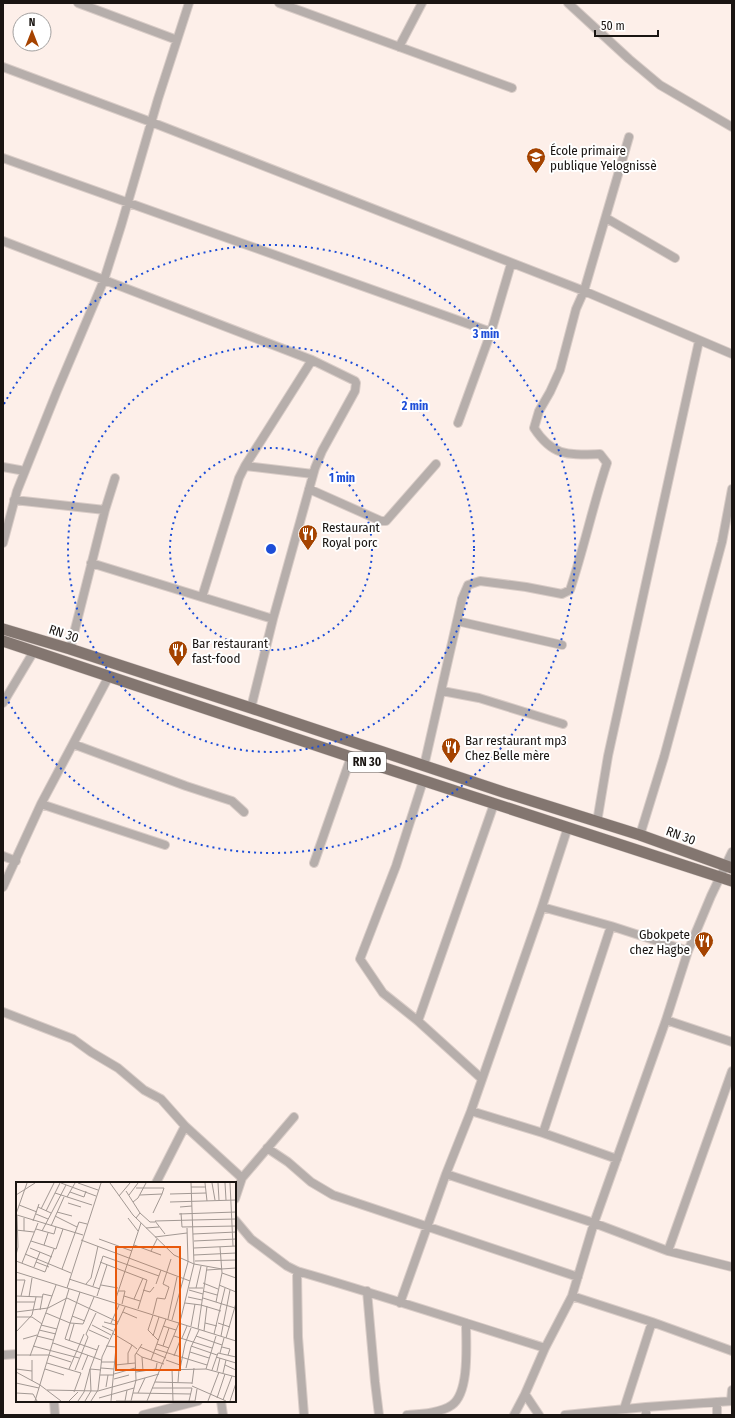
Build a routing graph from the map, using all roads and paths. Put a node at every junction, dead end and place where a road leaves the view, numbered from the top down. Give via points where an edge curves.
1 (78, 3) edge
2 (189, 3) edge
3 (279, 3) edge
4 (422, 3) edge
5 (568, 3) edge
6 (177, 40) junction
7 (399, 46) junction
8 (3, 67) edge
9 (512, 88) dead end
10 (151, 122) junction
11 (732, 127) edge
12 (629, 137) dead end
13 (3, 158) edge
14 (127, 202) junction
15 (606, 218) junction
16 (3, 241) edge
17 (675, 258) dead end
18 (511, 264) junction
19 (104, 280) junction
20 (584, 291) junction
21 (491, 332) junction
22 (699, 341) junction
23 (732, 354) edge
24 (312, 360) junction
25 (458, 423) dead end
26 (436, 464) dead end
27 (245, 466) junction
28 (3, 467) edge
29 (25, 471) junction
30 (313, 474) junction
31 (115, 478) dead end
32 (309, 489) junction
33 (732, 489) edge
34 (14, 500) junction
35 (105, 510) junction
36 (3, 542) edge
37 (91, 563) junction
38 (202, 597) junction
39 (273, 619) junction
40 (457, 621) junction
41 (3, 629) edge
42 (3, 641) edge
43 (562, 645) dead end
44 (70, 649) junction
45 (34, 651) junction
46 (109, 676) junction
47 (442, 691) junction
48 (3, 703) edge
49 (251, 708) junction
50 (563, 724) dead end
51 (73, 744) junction
52 (350, 757) junction
53 (424, 766) junction
54 (423, 781) junction
55 (40, 804) junction
56 (494, 804) junction
57 (244, 812) dead end
58 (597, 822) junction
59 (568, 827) junction
60 (640, 835) junction
61 (165, 845) dead end
62 (732, 852) edge
63 (3, 856) edge
64 (16, 861) junction
65 (314, 864) dead end
66 (729, 867) edge
67 (720, 878) junction
68 (732, 881) edge
69 (3, 887) edge
70 (542, 907) junction
71 (611, 926) junction
72 (688, 951) junction
73 (3, 1012) edge
74 (666, 1020) junction
75 (418, 1021) junction
76 (732, 1042) edge
77 (732, 1071) edge
78 (482, 1079) junction
79 (471, 1111) junction
80 (294, 1117) dead end
81 (185, 1126) junction
82 (543, 1133) junction
83 (268, 1148) junction
84 (617, 1159) junction
85 (446, 1174) junction
86 (242, 1178) junction
87 (157, 1182) edge
88 (236, 1196) edge
89 (236, 1221) edge
90 (594, 1223) junction
91 (428, 1226) junction
92 (668, 1251) junction
93 (732, 1267) edge
94 (296, 1271) junction
95 (578, 1277) junction
96 (367, 1292) junction
97 (572, 1296) junction
98 (400, 1303) junction
99 (652, 1322) junction
100 (466, 1323) junction
101 (545, 1348) junction
102 (732, 1351) edge
103 (16, 1354) edge
104 (3, 1355) edge
105 (732, 1390) edge
106 (525, 1394) junction
107 (731, 1401) edge
108 (54, 1402) edge
109 (194, 1402) edge
110 (221, 1402) edge
111 (717, 1402) junction
112 (624, 1409) junction
113 (646, 1411) edge
114 (55, 1415) edge
115 (144, 1415) edge
116 (223, 1415) edge
117 (304, 1415) edge
118 (379, 1415) edge
119 (407, 1415) edge
120 (514, 1415) edge
121 (539, 1415) edge
122 (567, 1415) edge
123 (717, 1415) edge

1 - 6 street
2 - 6 street
3 - 7 street
4 - 7 street
5 - 11 street via 660,84
6 - 10 street
7 - 9 street
8 - 10 street
10 - 14 street
10 - 18 street
12 - 15 street
13 - 14 street
14 - 19 street
14 - 21 street
15 - 17 street
15 - 20 street
16 - 19 street
18 - 20 street
18 - 21 street
19 - 24 street
19 - 29 street
20 - 22 street
20 - 40 street via 576,309 560,370 539,411 534,428 542,440 556,451 568,455 600,454 607,463 570,590 562,594 480,581 468,585
21 - 25 street
22 - 23 street
22 - 58 street via 608,756
24 - 27 street
24 - 30 street via 356,383 355,390 322,451
26 - 32 street via 386,521
27 - 30 street
27 - 38 street
28 - 29 street
29 - 34 street
30 - 32 street
31 - 35 street
32 - 39 street
33 - 60 street via 722,542 664,757
34 - 35 street
34 - 36 street
35 - 37 street
37 - 38 street
37 - 44 street
38 - 39 street
39 - 49 street
40 - 43 street
40 - 47 street
41 - 44 main road, RN 30 / RN 30
42 - 45 main road, RN 30
44 - 49 main road, RN 30 / RN 30
45 - 46 main road, RN 30
45 - 48 street
46 - 51 street
46 - 52 main road, RN 30
47 - 50 street via 479,698
47 - 53 street
49 - 53 main road, RN 30 / RN 30
51 - 55 street
51 - 57 street via 232,801
52 - 54 main road, RN 30
52 - 65 street
53 - 58 main road, RN 30 / RN 30
54 - 56 main road, RN 30
54 - 75 street via 396,866 360,959 383,993
55 - 61 street
55 - 64 street
56 - 59 main road, RN 30
56 - 75 street
58 - 60 main road, RN 30 / RN 30
59 - 67 main road, RN 30
59 - 70 street
60 - 66 main road, RN 30 / RN 30
62 - 66 street
63 - 64 street
64 - 69 street
66 - 67 street
67 - 68 main road, RN 30
67 - 72 street
70 - 71 street
70 - 78 street
71 - 72 street
71 - 82 street
72 - 74 street
73 - 81 street via 73,1039 118,1068 144,1090 161,1099
74 - 76 street
74 - 84 street
75 - 78 street
77 - 92 street
78 - 79 street
79 - 82 street
79 - 85 street
80 - 83 street
81 - 86 street
81 - 87 street
82 - 84 street
83 - 86 street
83 - 91 street via 311,1182 333,1195
84 - 90 street
85 - 90 street
85 - 91 street
86 - 88 street
89 - 94 street via 251,1239
90 - 92 street
90 - 95 street
91 - 95 street
91 - 98 street
92 - 93 street
94 - 96 street
94 - 117 street
95 - 97 street
96 - 98 street
96 - 118 street
97 - 99 street
97 - 101 street
98 - 100 street
99 - 102 street
99 - 112 street
100 - 101 street
100 - 119 street via 466,1369 456,1400 453,1404 428,1414
101 - 106 street
103 - 104 street
105 - 107 street
106 - 120 street
106 - 121 street
107 - 111 street
108 - 114 street
109 - 115 street
110 - 116 street
111 - 113 street
111 - 123 street
112 - 113 street
112 - 122 street

